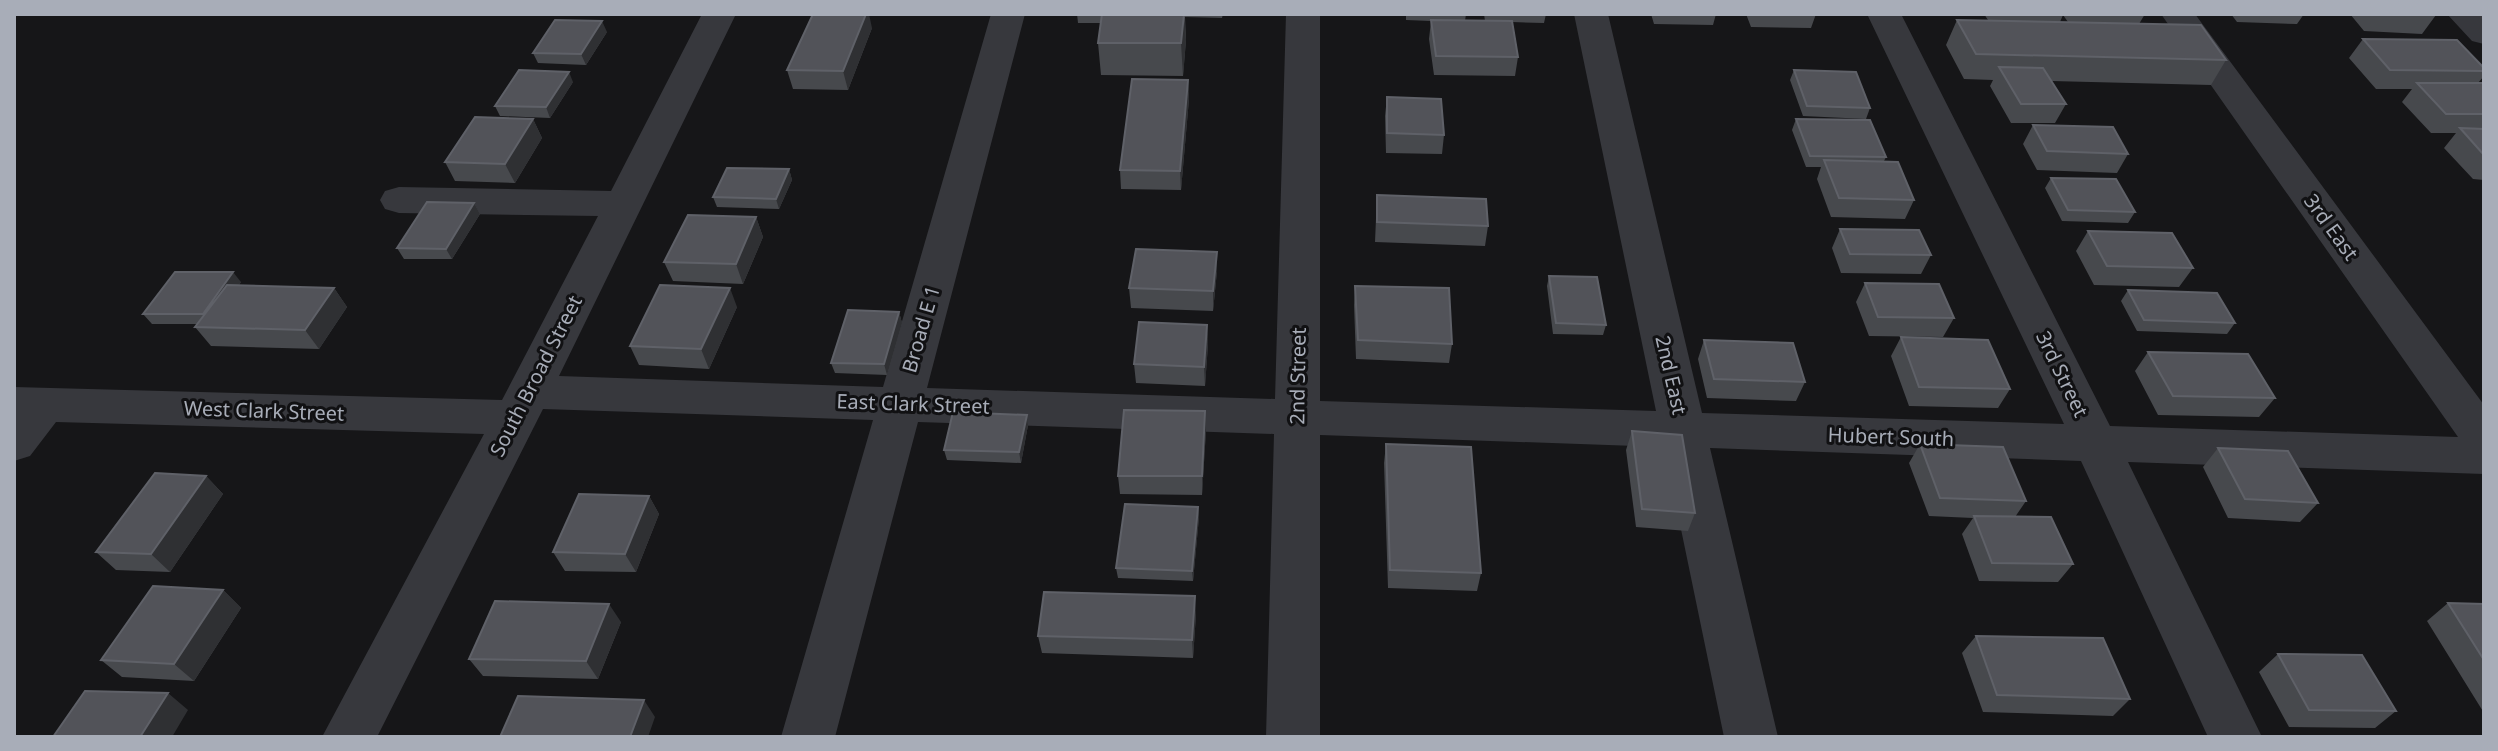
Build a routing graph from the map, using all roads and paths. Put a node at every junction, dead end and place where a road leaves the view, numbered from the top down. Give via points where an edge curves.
1 (719, 14) edge
2 (1008, 14) edge
3 (1303, 14) edge
4 (1591, 14) edge
5 (1884, 14) edge
6 (2178, 14) edge
7 (2464, 14) edge
8 (2484, 34) edge
9 (399, 200) dead end
10 (623, 204) junction
11 (29, 404) edge
12 (900, 404) junction
13 (522, 405) junction
14 (1297, 417) junction
15 (1683, 430) junction
16 (2484, 439) edge
17 (14, 443) edge
18 (2096, 443) junction
19 (2484, 456) edge
20 (349, 737) edge
21 (808, 737) edge
22 (1293, 737) edge
23 (1751, 737) edge
24 (2235, 737) edge

1 - 10 street, South Broad Street
2 - 12 street, Broad E 1
3 - 14 street, 2nd Street
4 - 15 street, 2nd East
5 - 18 street, 3rd Street
6 - 16 street, 3rd East
7 - 8 street
9 - 10 street
10 - 13 street, South Broad Street
11 - 13 street, West Clark Street
11 - 17 street
12 - 13 street, East Clark Street
12 - 14 street, East Clark Street
12 - 21 street, Broad E 1
13 - 20 street, South Broad Street
14 - 15 street, Hubert South
14 - 22 street, 2nd Street
15 - 18 street, Hubert South
15 - 23 street, 2nd East
18 - 19 street, Hubert South
18 - 24 street, 3rd Street

